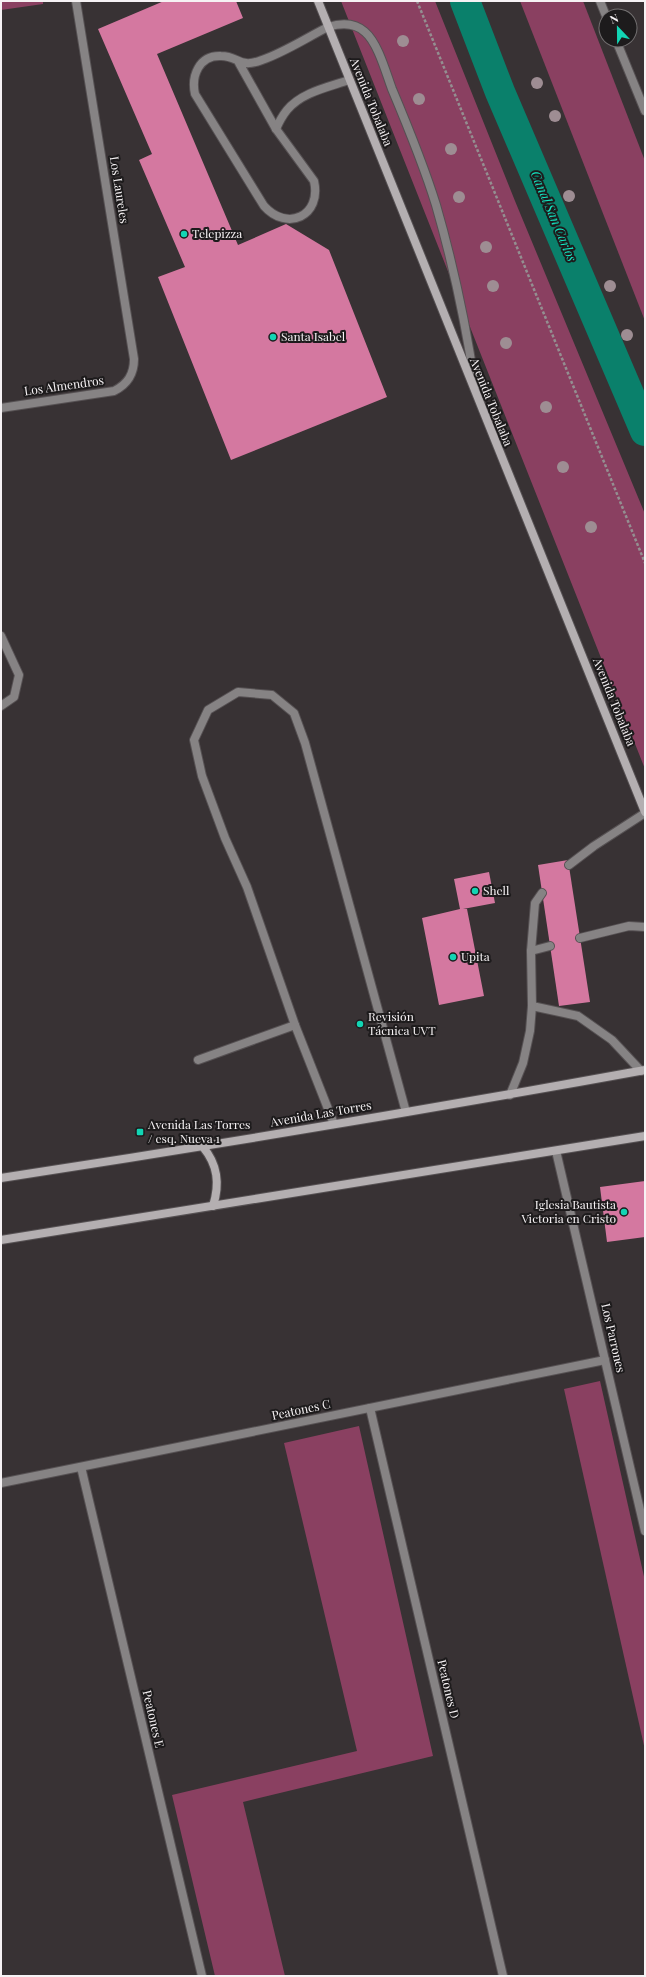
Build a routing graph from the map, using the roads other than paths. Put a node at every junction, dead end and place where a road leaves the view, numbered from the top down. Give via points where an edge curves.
1 (76, 1) edge
2 (318, 1) edge
3 (328, 27) junction
4 (620, 48) edge
5 (239, 63) junction
6 (349, 80) junction
7 (643, 99) edge
8 (645, 111) edge
9 (276, 129) junction
10 (128, 381) joint
11 (477, 400) junction
12 (1, 408) edge
13 (1, 636) edge
14 (1, 706) edge
15 (645, 812) edge
16 (569, 865) dead end
17 (542, 893) dead end
18 (645, 927) edge
19 (580, 938) dead end
20 (550, 946) dead end
21 (531, 951) junction
22 (532, 1006) junction
23 (295, 1024) junction
24 (198, 1060) dead end
25 (643, 1070) edge
26 (510, 1095) junction
27 (406, 1112) junction
28 (334, 1124) junction
29 (645, 1136) edge
30 (203, 1147) junction
31 (556, 1151) junction
32 (1, 1178) edge
33 (213, 1206) junction
34 (1, 1240) edge
35 (605, 1360) junction
36 (370, 1408) junction
37 (81, 1467) junction
38 (1, 1483) edge
39 (645, 1531) edge
40 (202, 1976) edge
41 (503, 1976) edge

1 - 10 street, Los Laureles via 134,359 132,375
2 - 3 main road, Avenida Tobalaba
3 - 5 street via 262,61
3 - 6 main road, Avenida Tobalaba
3 - 11 street via 353,25 366,33 376,49 410,134 425,172 446,243 469,347
4 - 7 street
5 - 9 street
5 - 9 street via 221,56 204,61 194,76 195,94 264,206 278,217 295,218 304,214 313,204 316,190 314,181
6 - 9 street via 314,92 293,104
6 - 11 main road, Avenida Tobalaba
7 - 8 street
10 - 12 street, Los Almendros via 122,387 106,393
11 - 15 main road, Avenida Tobalaba
13 - 14 street via 19,675 14,697
15 - 16 street
17 - 21 street via 535,903
18 - 19 street via 629,926
20 - 21 street
21 - 22 street
22 - 25 street via 578,1016 612,1040
22 - 26 street via 523,1062
23 - 24 street
23 - 27 street via 247,887 202,776 194,740 208,710 238,692 272,695 294,713 307,751
23 - 28 street
25 - 26 main road, Avenida Las Torres
26 - 27 main road, Avenida Las Torres
27 - 28 main road, Avenida Las Torres
28 - 30 main road, Avenida Las Torres
29 - 31 main road
30 - 32 main road, Avenida Las Torres
30 - 33 main road via 213,1161 217,1174
31 - 33 main road
31 - 35 street, Los Parrones
33 - 34 main road
35 - 36 street, Peatones C
35 - 39 street, Los Parrones
36 - 37 street, Peatones C
36 - 41 street, Peatones D
37 - 38 street, Peatones C
37 - 40 street, Peatones E

